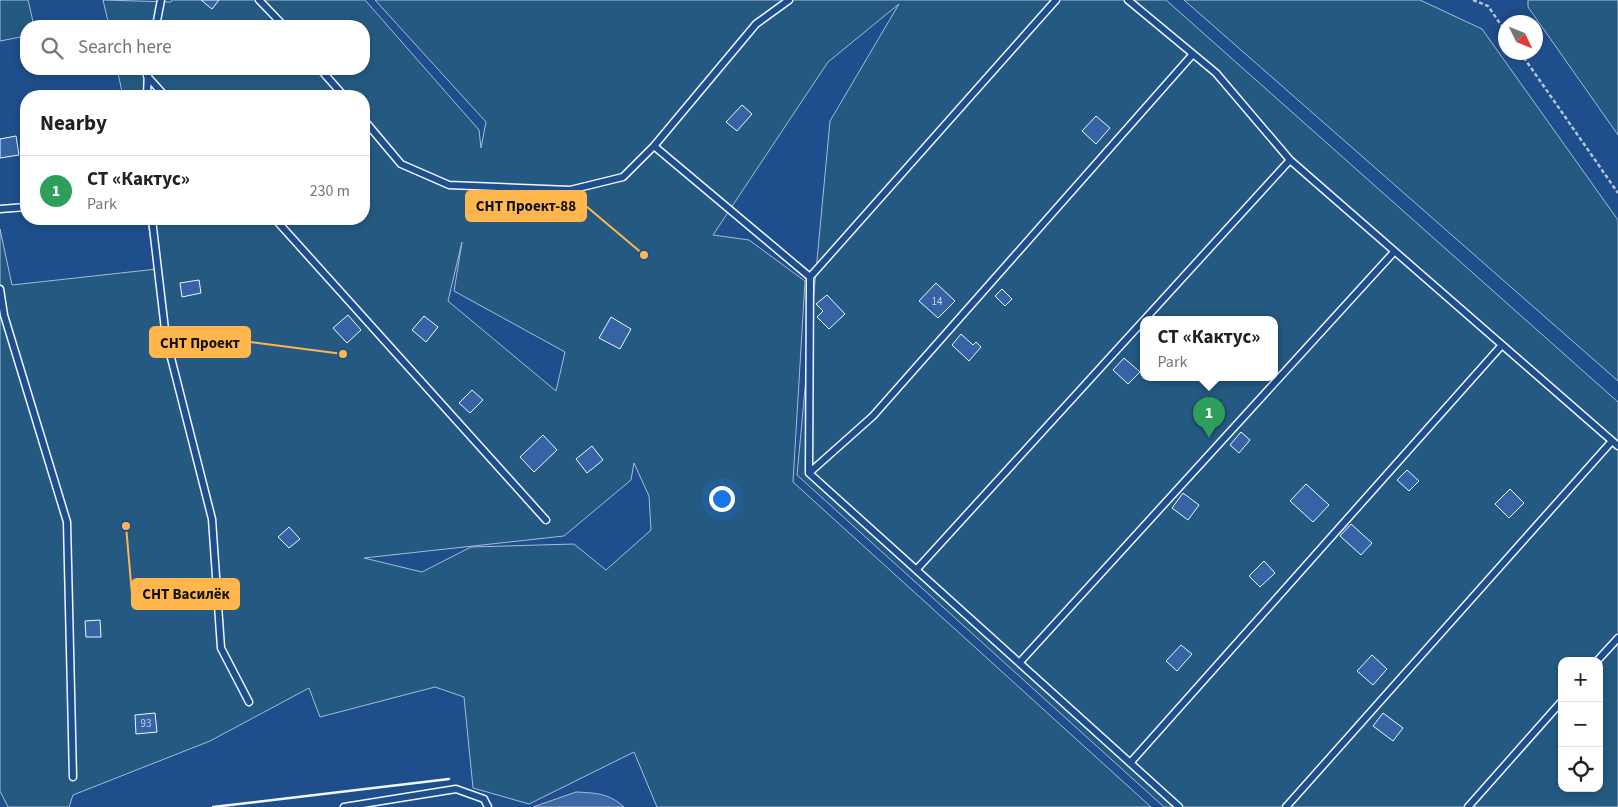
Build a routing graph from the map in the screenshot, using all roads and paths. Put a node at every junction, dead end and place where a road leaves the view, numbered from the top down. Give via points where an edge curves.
1 (161, 0) edge
2 (259, 0) edge
3 (789, 0) edge
4 (1056, 0) edge
5 (1128, 0) edge
6 (1473, 0) edge
7 (157, 20) edge
8 (278, 20) edge
9 (1498, 20) edge
10 (1193, 54) junction
11 (1526, 60) edge
12 (325, 75) edge
13 (147, 76) joint
14 (147, 90) edge
15 (160, 90) edge
16 (339, 90) edge
17 (370, 127) edge
18 (654, 146) junction
19 (1290, 160) junction
20 (1618, 193) edge
21 (20, 207) edge
22 (0, 209) edge
23 (153, 225) edge
24 (280, 225) edge
25 (1394, 252) junction
26 (810, 277) junction
27 (0, 289) edge
28 (1148, 316) edge
29 (1140, 324) edge
30 (1502, 345) junction
31 (1278, 379) edge
32 (1276, 381) edge
33 (1615, 444) edge
34 (809, 474) junction
35 (546, 520) dead end
36 (917, 569) junction
37 (1618, 638) edge
38 (1601, 657) edge
39 (1020, 662) junction
40 (249, 702) dead end
41 (1561, 702) edge
42 (1130, 763) junction
43 (73, 777) dead end
44 (344, 807) edge
45 (488, 807) edge
46 (1179, 807) edge
47 (1286, 807) edge
48 (1468, 807) edge

1 - 7 lane
2 - 8 lane
3 - 18 lane via 756,24
4 - 26 lane
5 - 10 lane
6 - 9 path via 1488,6
10 - 19 lane via 1216,73
10 - 34 lane via 874,416
11 - 20 path
12 - 16 lane
13 - 14 lane
13 - 15 lane
17 - 18 lane via 401,164 449,185 570,190 623,177
18 - 26 lane
19 - 25 lane
19 - 28 lane
21 - 22 lane
23 - 40 lane via 166,338 212,519 221,648
24 - 35 lane
25 - 30 lane
25 - 31 lane
26 - 34 lane
27 - 43 lane via 4,314 67,522
29 - 36 lane
30 - 33 lane
30 - 42 lane
32 - 39 lane
33 - 47 lane
34 - 36 lane
36 - 39 lane
37 - 38 lane
39 - 42 lane
41 - 48 lane
42 - 46 lane
44 - 45 lane via 456,789 484,799

